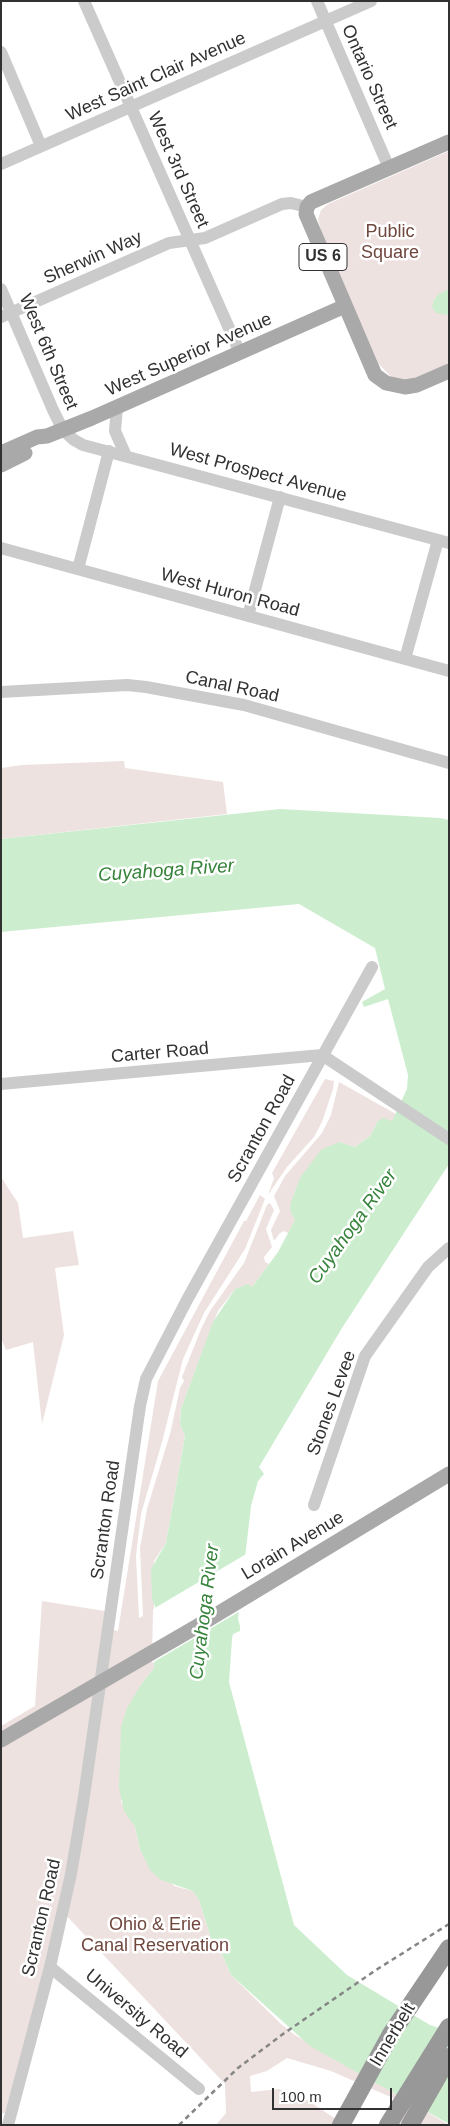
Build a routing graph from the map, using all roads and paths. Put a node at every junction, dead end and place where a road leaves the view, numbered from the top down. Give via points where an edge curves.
1 (84, 1) edge
2 (317, 1) edge
3 (371, 1) edge
4 (326, 22) junction
5 (1, 52) edge
6 (131, 107) junction
7 (449, 142) edge
8 (41, 146) junction
9 (1, 164) edge
10 (390, 168) junction
11 (307, 207) junction
12 (190, 240) junction
13 (1, 289) edge
14 (345, 306) junction
15 (7, 315) edge
16 (240, 353) junction
17 (449, 370) edge
18 (117, 407) junction
19 (63, 430) junction
20 (47, 436) junction
21 (110, 451) junction
22 (1, 453) edge
23 (126, 456) junction
24 (1, 465) edge
25 (280, 497) junction
26 (443, 541) edge
27 (1, 548) edge
28 (78, 570) junction
29 (248, 616) junction
30 (405, 658) junction
31 (449, 671) edge
32 (1, 692) edge
33 (449, 763) edge
34 (372, 967) dead end
35 (322, 1055) junction
36 (1, 1084) edge
37 (449, 1139) edge
38 (449, 1248) edge
39 (449, 1474) edge
40 (314, 1505) dead end
41 (1, 1740) edge
42 (446, 1949) edge
43 (50, 1967) junction
44 (449, 2027) edge
45 (449, 2057) edge
46 (199, 2089) dead end
47 (8, 2125) edge
48 (341, 2125) edge
49 (388, 2125) edge
50 (410, 2125) edge

1 - 6 street, West 3rd Street
2 - 4 street, Ontario Street
3 - 4 street, West Saint Clair Avenue
4 - 6 street, West Saint Clair Avenue
4 - 10 street, Ontario Street
5 - 8 street
6 - 8 street, West Saint Clair Avenue
6 - 12 street, West 3rd Street
7 - 10 main road
8 - 9 street, West Saint Clair Avenue
10 - 11 main road via 317,199
11 - 12 street, Sherwin Way via 282,204 206,238
11 - 14 main road, US 6 via 307,218
12 - 15 street, Sherwin Way via 169,243
12 - 16 street, West 3rd Street
13 - 15 street, West 6th Street
14 - 16 main road, West Superior Avenue
14 - 17 main road, US 6 via 372,371 386,383 410,387
15 - 19 street, West 6th Street
16 - 18 main road, West Superior Avenue
18 - 19 main road, West Superior Avenue
18 - 23 street via 116,431
19 - 20 main road, West Superior Avenue
19 - 21 street, West Prospect Avenue via 83,445
20 - 22 main road, West Superior Avenue via 37,437
20 - 24 main road, West Superior Avenue via 43,444
21 - 23 street, West Prospect Avenue
21 - 28 street
23 - 25 street, West Prospect Avenue
25 - 26 street, West Prospect Avenue
25 - 29 street
26 - 30 street
27 - 28 street, West Huron Road
28 - 29 street, West Huron Road
29 - 30 street, West Huron Road
30 - 31 street, West Huron Road
32 - 33 street, Canal Road via 127,685 146,687 252,707
34 - 35 street, Scranton Road
35 - 36 street, Carter Road
35 - 37 street
35 - 43 street, Scranton Road via 154,1362 142,1393 83,1803
38 - 40 street, Stones Levee via 428,1267 366,1356
39 - 41 main road, Lorain Avenue
42 - 48 highway, Innerbelt via 391,2034
43 - 46 street, University Road
43 - 47 street, Scranton Road
44 - 49 highway
45 - 50 highway

